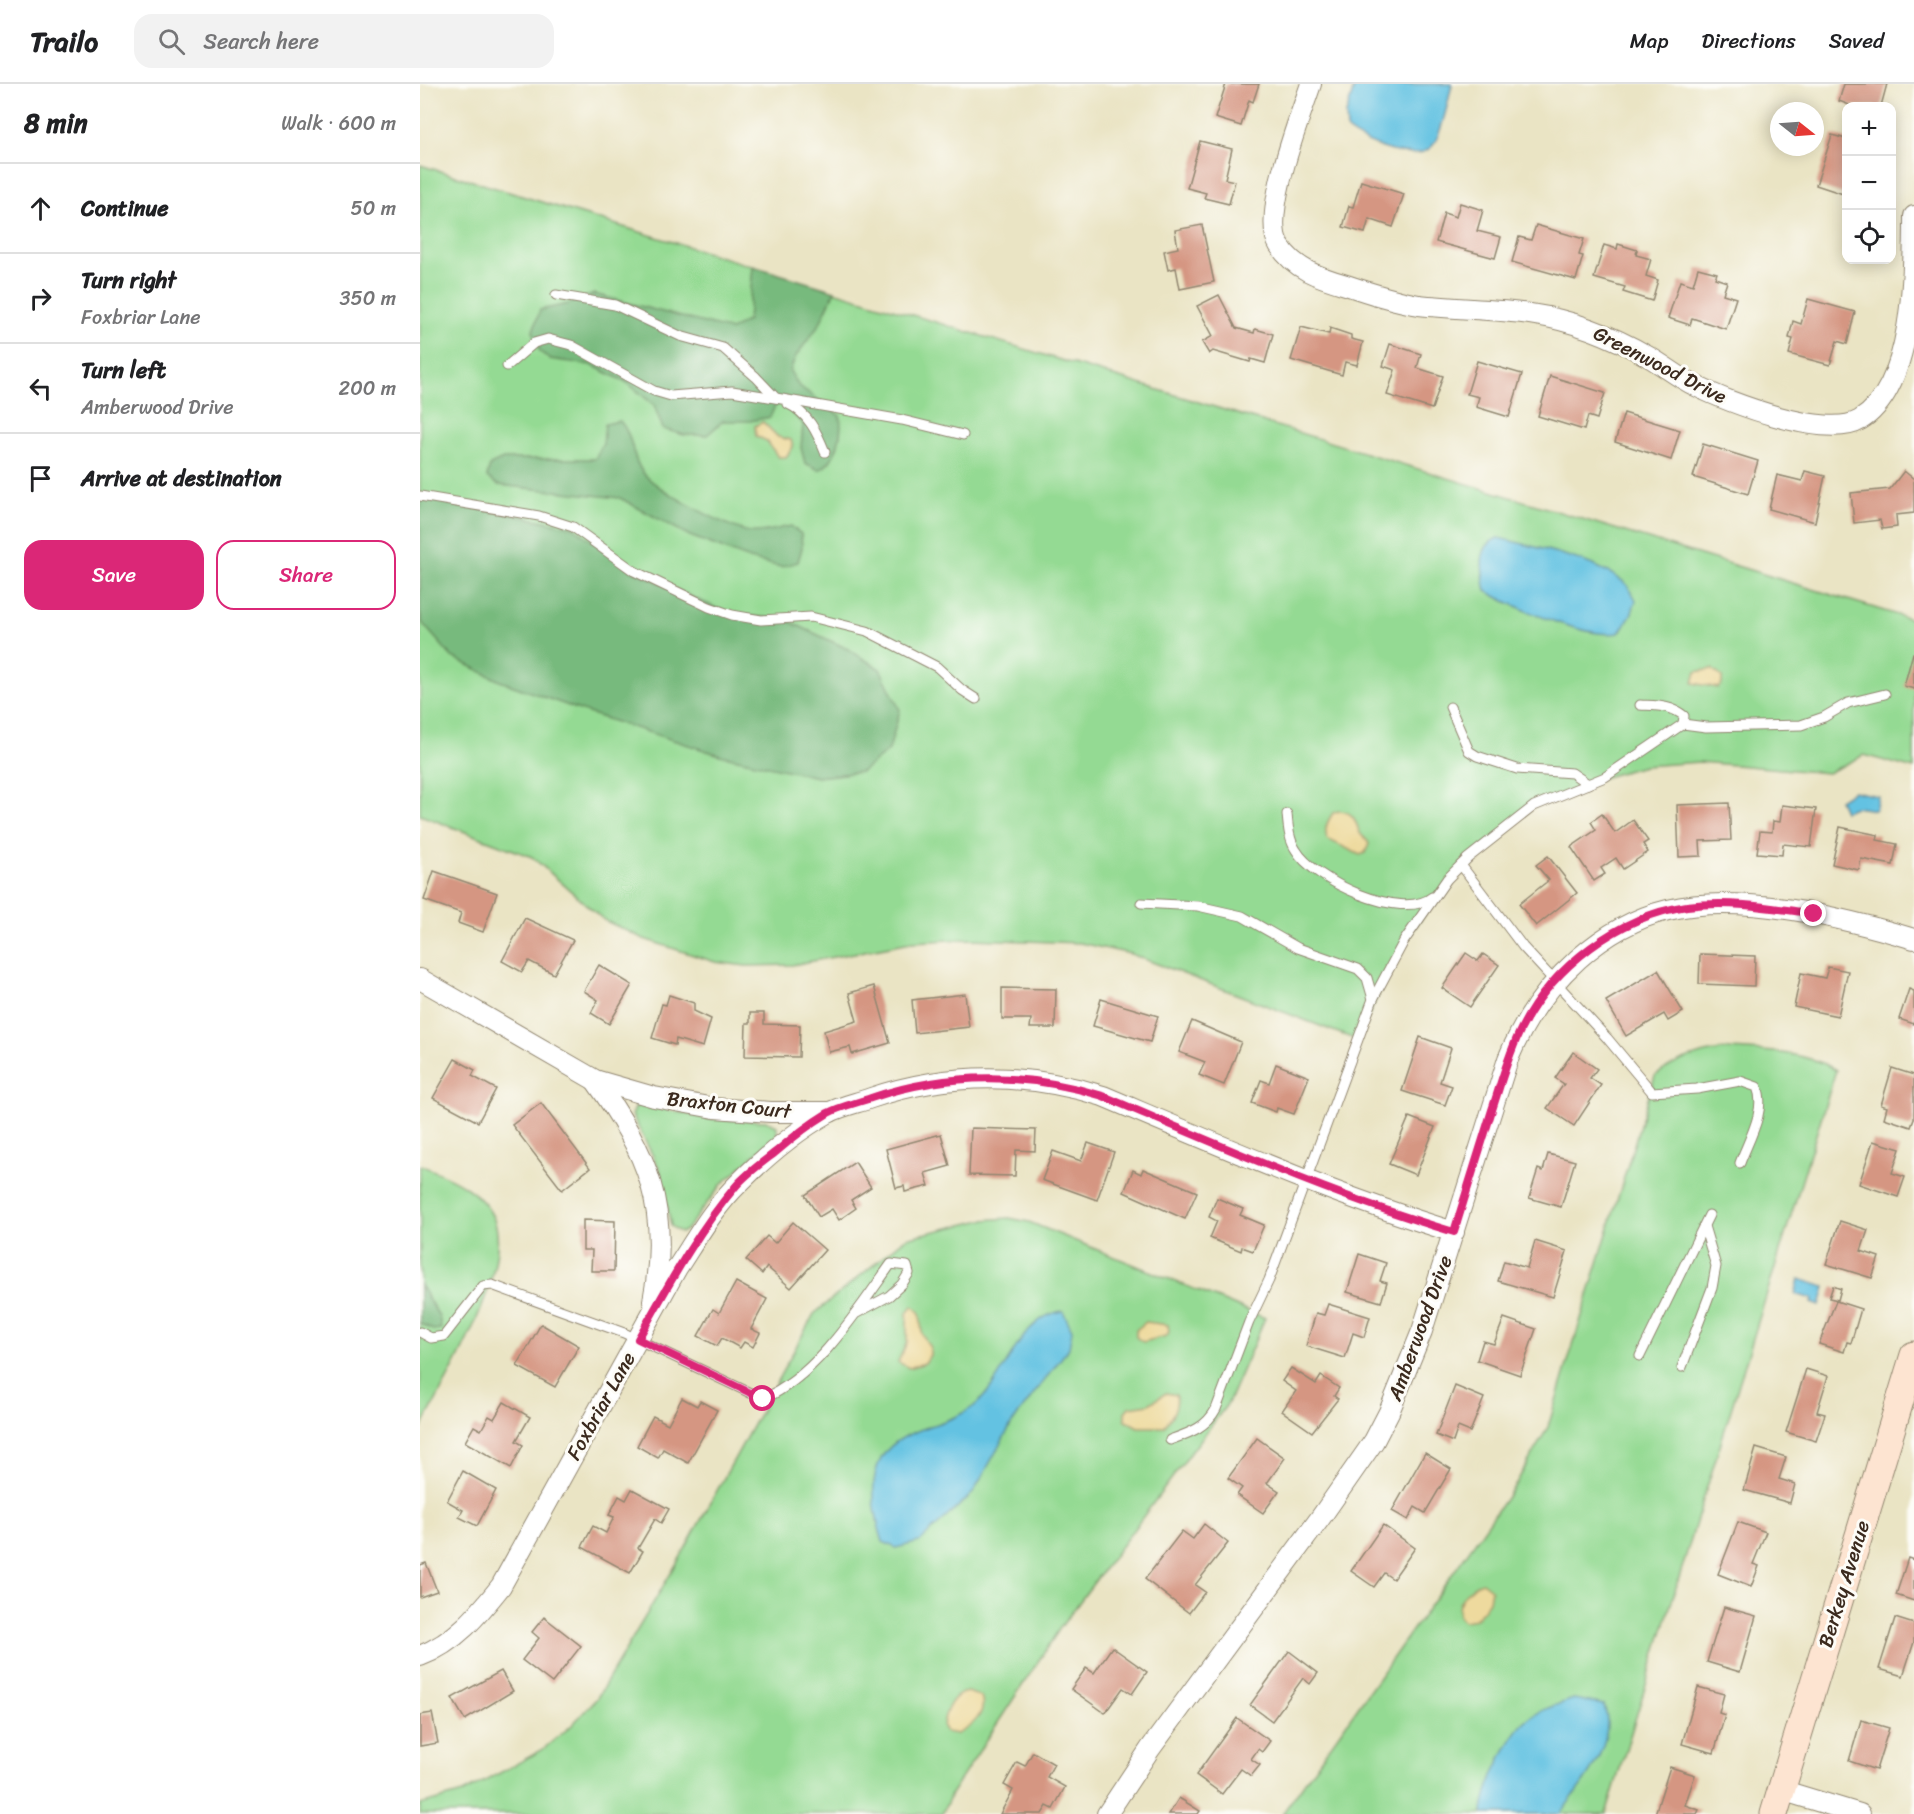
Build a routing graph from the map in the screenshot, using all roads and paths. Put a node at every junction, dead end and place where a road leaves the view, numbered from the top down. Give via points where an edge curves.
1 (1311, 84) edge
2 (1914, 216) edge
3 (556, 295) dead end
4 (507, 366) dead end
5 (776, 398) junction
6 (963, 435) dead end
7 (825, 452) dead end
8 (420, 496) edge
9 (1885, 694) dead end
10 (976, 699) dead end
11 (1640, 705) dead end
12 (1450, 707) dead end
13 (1683, 724) junction
14 (1588, 784) junction
15 (1287, 814) dead end
16 (1461, 865) junction
17 (1440, 890) junction
18 (1141, 903) dead end
19 (1914, 939) edge
20 (420, 979) edge
21 (1556, 981) junction
22 (1373, 999) junction
23 (595, 1080) junction
24 (830, 1112) junction
25 (1740, 1163) dead end
26 (1305, 1182) junction
27 (1710, 1215) dead end
28 (1704, 1226) junction
29 (1454, 1232) junction
30 (857, 1313) junction
31 (649, 1319) junction
32 (420, 1332) edge
33 (638, 1339) junction
34 (1640, 1356) dead end
35 (1912, 1365) edge
36 (1682, 1367) dead end
37 (1170, 1440) dead end
38 (420, 1656) edge
39 (1777, 1802) edge
40 (1107, 1814) edge
41 (1860, 1814) edge

1 - 2 street, Greenwood Drive via 1273,218 1277,242 1289,260 1304,270 1392,300 1553,318 1628,345 1717,396 1820,426 1859,421 1878,405 1891,383 1913,293
3 - 5 lane via 615,305 680,336 723,348
4 - 5 lane via 534,343 548,339 571,345 671,396 732,391
5 - 6 lane
5 - 7 lane via 798,408 816,429
8 - 10 lane via 539,516 573,527 634,571 732,615 761,620 811,617 867,630 937,667
9 - 13 lane via 1848,703 1801,725
11 - 13 lane via 1678,711 1684,716
12 - 14 lane via 1469,751 1477,756 1517,769 1572,773
13 - 14 lane via 1634,760
14 - 16 lane via 1534,807
15 - 17 lane via 1296,851 1308,864 1372,900 1394,906 1414,905 1426,902
16 - 17 lane
16 - 21 lane via 1523,947
17 - 22 lane via 1404,941
18 - 22 lane via 1198,906 1242,916 1298,948 1358,969 1367,978
19 - 21 street, Amberwood Drive via 1814,914 1728,905 1689,906 1644,917 1615,931 1594,944
20 - 23 street, Braxton Court
21 - 25 lane via 1652,1092 1740,1082 1757,1087 1760,1108
21 - 29 street, Amberwood Drive via 1515,1042
22 - 26 lane
23 - 24 street, Braxton Court via 654,1097 714,1108
23 - 31 street, Braxton Court via 637,1146 657,1207 660,1263
24 - 26 street, Foxbriar Lane via 928,1082 999,1077 1072,1086
24 - 31 street, Foxbriar Lane via 737,1184 684,1258
26 - 29 street, Foxbriar Lane
26 - 37 lane via 1211,1419 1195,1431
27 - 28 lane
28 - 34 lane
28 - 36 lane via 1716,1266 1712,1288
29 - 40 street, Amberwood Drive via 1408,1369 1374,1441
30 - 30 lane via 903,1284 909,1273 907,1266 891,1264
30 - 33 lane via 798,1376 763,1399
31 - 33 street, Foxbriar Lane
32 - 33 lane via 431,1338 444,1336 483,1287 492,1285
33 - 38 street, Foxbriar Lane via 501,1586 473,1621
35 - 39 street, Berkey Avenue
39 - 41 street

